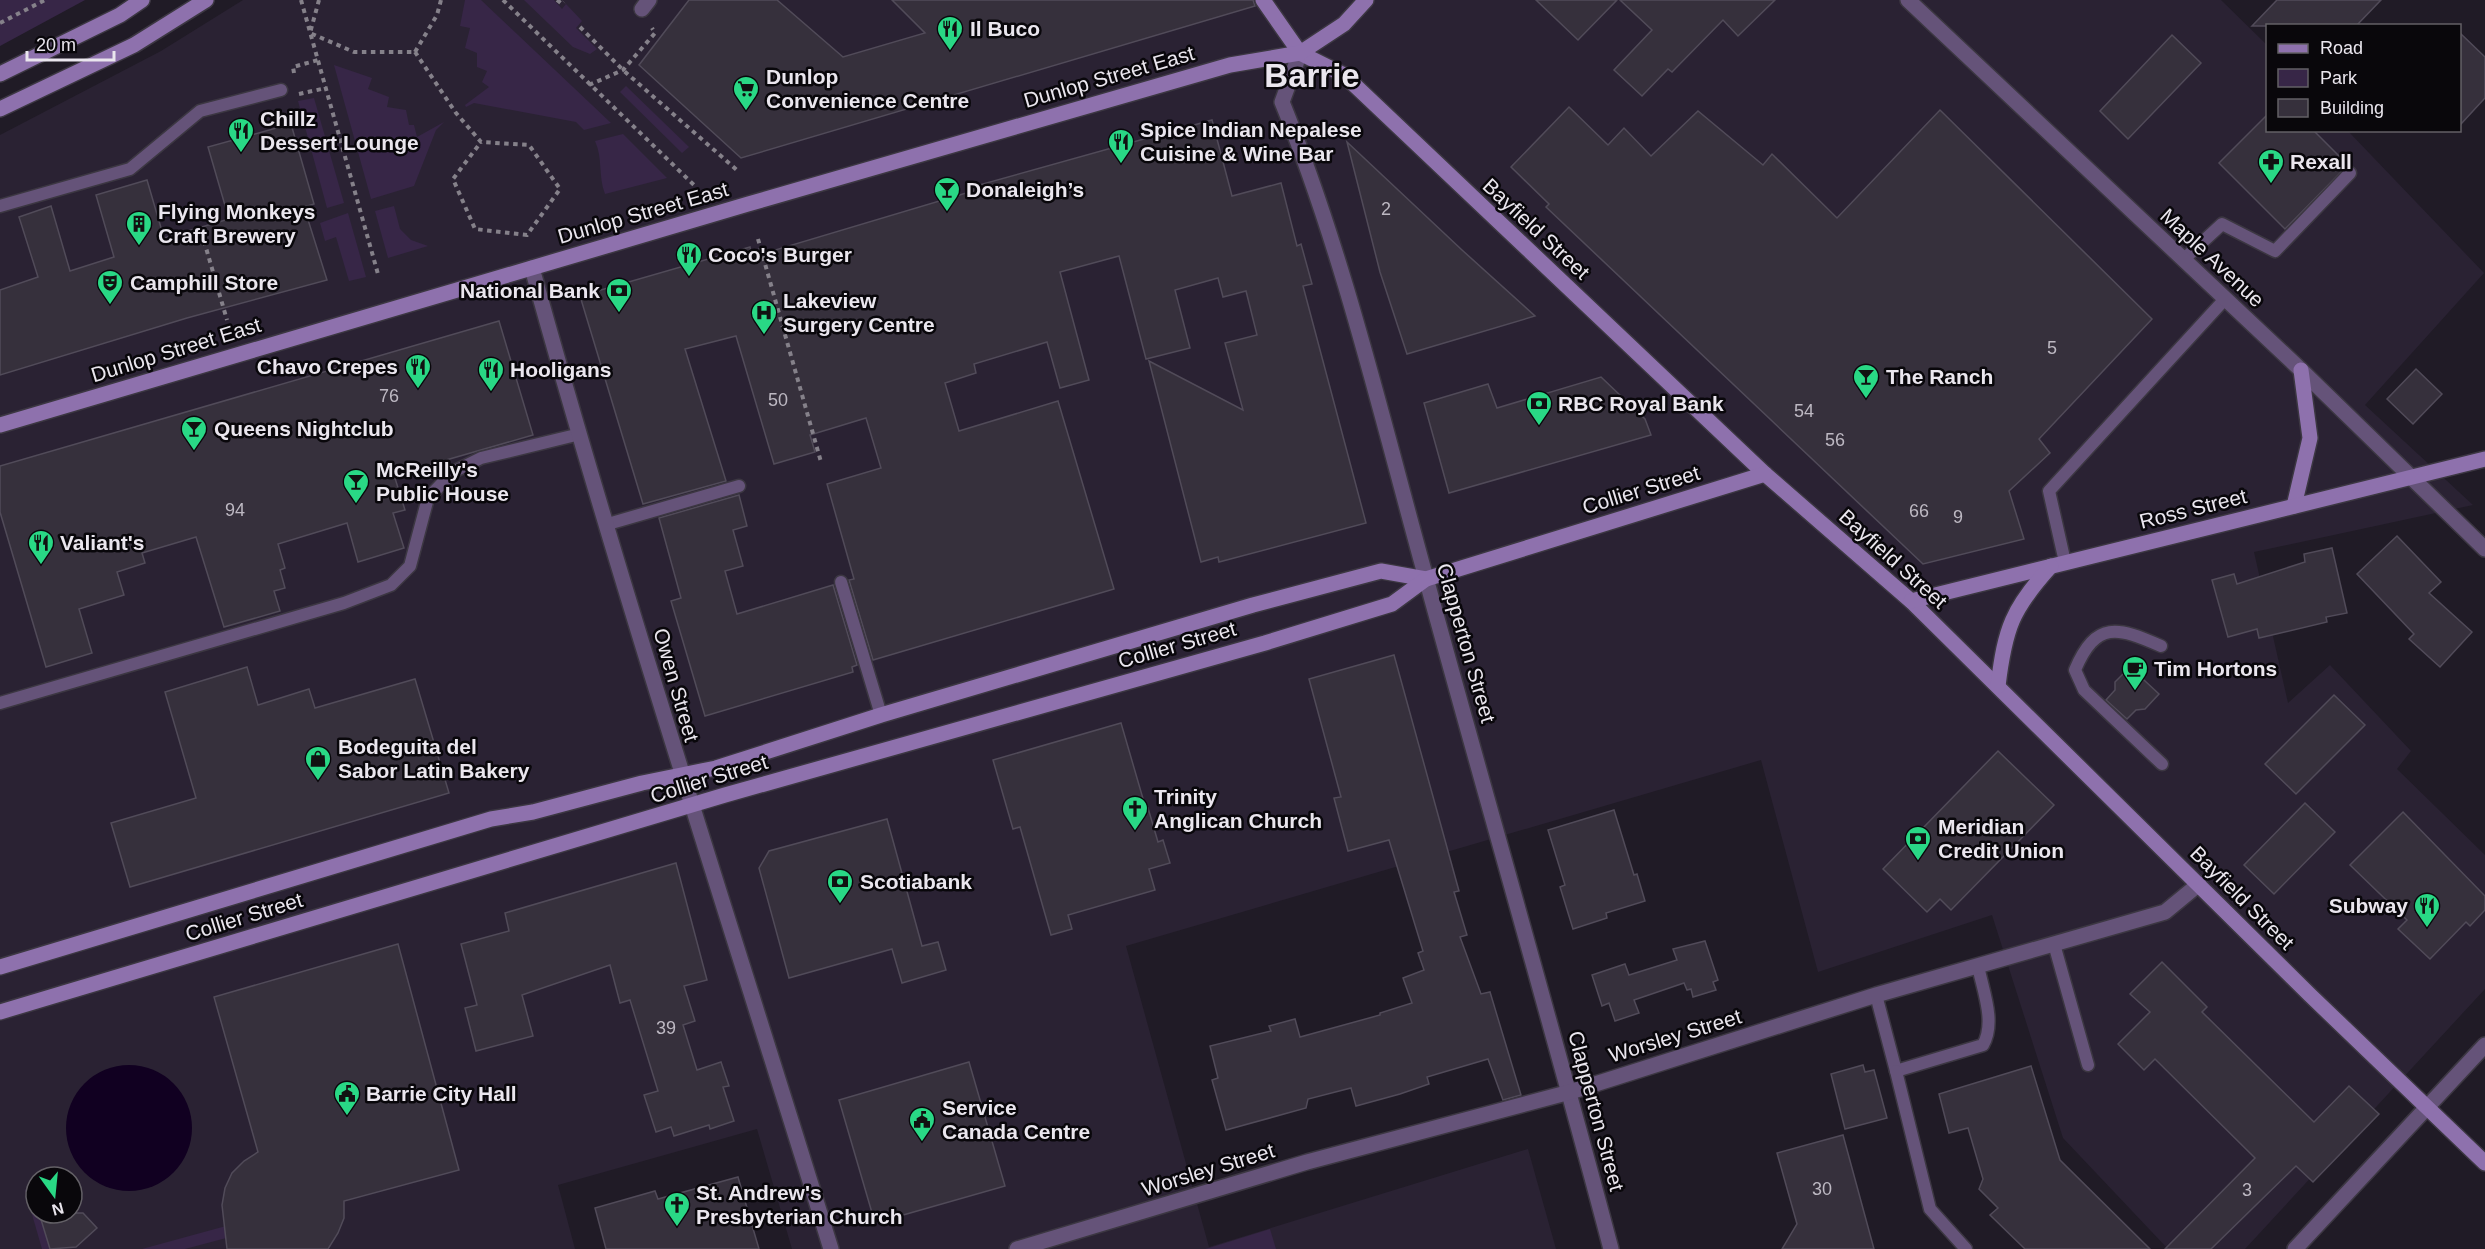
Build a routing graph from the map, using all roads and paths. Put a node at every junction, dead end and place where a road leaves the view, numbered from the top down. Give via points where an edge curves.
1 (45, 0) edge
2 (142, 0) edge
3 (206, 0) edge
4 (301, 0) edge
5 (319, 0) edge
6 (441, 0) edge
7 (503, 0) edge
8 (557, 0) edge
9 (1263, 0) edge
10 (1366, 0) edge
11 (1908, 0) edge
12 (564, 2) dead end
13 (646, 4) edge
14 (0, 23) edge
15 (579, 27) dead end
16 (310, 33) junction
17 (416, 52) junction
18 (1300, 53) junction
19 (318, 60) junction
20 (623, 70) junction
21 (0, 74) edge
22 (294, 77) dead end
23 (589, 86) junction
24 (294, 87) dead end
25 (326, 88) junction
26 (281, 90) dead end
27 (0, 109) edge
28 (482, 142) junction
29 (738, 171) dead end
30 (2350, 173) dead end
31 (694, 185) dead end
32 (0, 206) edge
33 (758, 239) dead end
34 (204, 241) dead end
35 (2184, 260) junction
36 (532, 268) junction
37 (378, 274) dead end
38 (2225, 299) junction
39 (227, 320) dead end
40 (2301, 370) junction
41 (0, 425) edge
42 (580, 434) junction
43 (2485, 459) edge
44 (821, 462) dead end
45 (1765, 474) junction
46 (2413, 477) junction
47 (739, 486) dead end
48 (2294, 506) junction
49 (608, 524) junction
50 (2485, 549) edge
51 (2058, 564) junction
52 (1426, 579) junction
53 (841, 582) dead end
54 (1911, 601) junction
55 (2161, 646) dead end
56 (1998, 686) junction
57 (0, 703) edge
58 (881, 715) junction
59 (2162, 764) dead end
60 (682, 776) junction
61 (692, 806) junction
62 (2199, 884) junction
63 (2054, 944) junction
64 (1978, 966) junction
65 (0, 967) edge
66 (1876, 995) junction
67 (0, 1012) edge
68 (2485, 1045) edge
69 (2088, 1065) dead end
70 (1896, 1071) junction
71 (1570, 1092) junction
72 (2426, 1108) junction
73 (2485, 1163) edge
74 (831, 1249) edge
75 (1017, 1249) edge
76 (1611, 1249) edge
77 (1966, 1249) edge
78 (2295, 1249) edge

1 - 14 path
2 - 21 main road via 120,15
3 - 27 main road via 134,45
4 - 16 path
5 - 16 path
6 - 17 path
7 - 23 path
8 - 12 path
9 - 18 main road, Bayfield Street
10 - 18 main road via 1344,24
11 - 35 street, Maple Avenue
13 - 20 path via 655,33
15 - 20 path
16 - 17 path via 354,52
16 - 19 path
17 - 28 path via 456,113
18 - 36 main road, Dunlop Street East via 1230,64
18 - 45 main road, Bayfield Street via 1344,75
18 - 52 street, Clapperton Street via 1282,102 1343,283
19 - 22 path via 294,67
19 - 25 path
20 - 23 path
20 - 29 path
23 - 31 path
24 - 25 path via 300,95
25 - 37 path
26 - 32 lane via 200,111 130,169
28 - 28 path via 529,145 560,189 527,235 475,229 453,179
30 - 35 lane via 2275,251 2222,224
33 - 44 path
34 - 39 path
35 - 38 street, Maple Avenue
36 - 41 main road, Dunlop Street East
36 - 42 street, Owen Street
38 - 40 street, Maple Avenue
38 - 51 lane via 2049,491
40 - 46 street, Maple Avenue
40 - 48 main road via 2310,438
42 - 49 street, Owen Street
42 - 57 lane via 481,458 453,472 428,498 410,566 391,585 344,603
43 - 46 main road, Ross Street
45 - 52 main road, Collier Street
45 - 54 main road, Bayfield Street
46 - 48 main road, Ross Street
46 - 50 street, Maple Avenue
47 - 49 lane
48 - 51 main road, Ross Street
49 - 60 street, Owen Street
51 - 54 main road, Ross Street
51 - 56 main road via 2027,592 2012,617 2002,648
52 - 58 main road, Collier Street via 1381,571
52 - 61 main road, Collier Street via 1392,604
52 - 71 street, Clapperton Street
53 - 58 lane
54 - 56 main road, Bayfield Street
55 - 59 lane via 2129,632 2106,632 2085,646 2075,670 2084,690
56 - 62 main road, Bayfield Street
58 - 60 main road, Collier Street
60 - 61 street, Owen Street
60 - 65 main road, Collier Street via 491,819
61 - 67 main road, Collier Street
61 - 74 street, Owen Street
62 - 63 street, Worsley Street via 2165,912
62 - 72 main road, Bayfield Street
63 - 64 street, Worsley Street
63 - 69 lane
64 - 66 street, Worsley Street
64 - 70 lane via 1989,1023 1983,1045
66 - 70 lane
66 - 71 street, Worsley Street
68 - 72 street
70 - 77 lane via 1930,1209
71 - 75 street, Worsley Street via 1307,1162
71 - 76 street, Clapperton Street
72 - 73 main road, Bayfield Street
72 - 78 street

